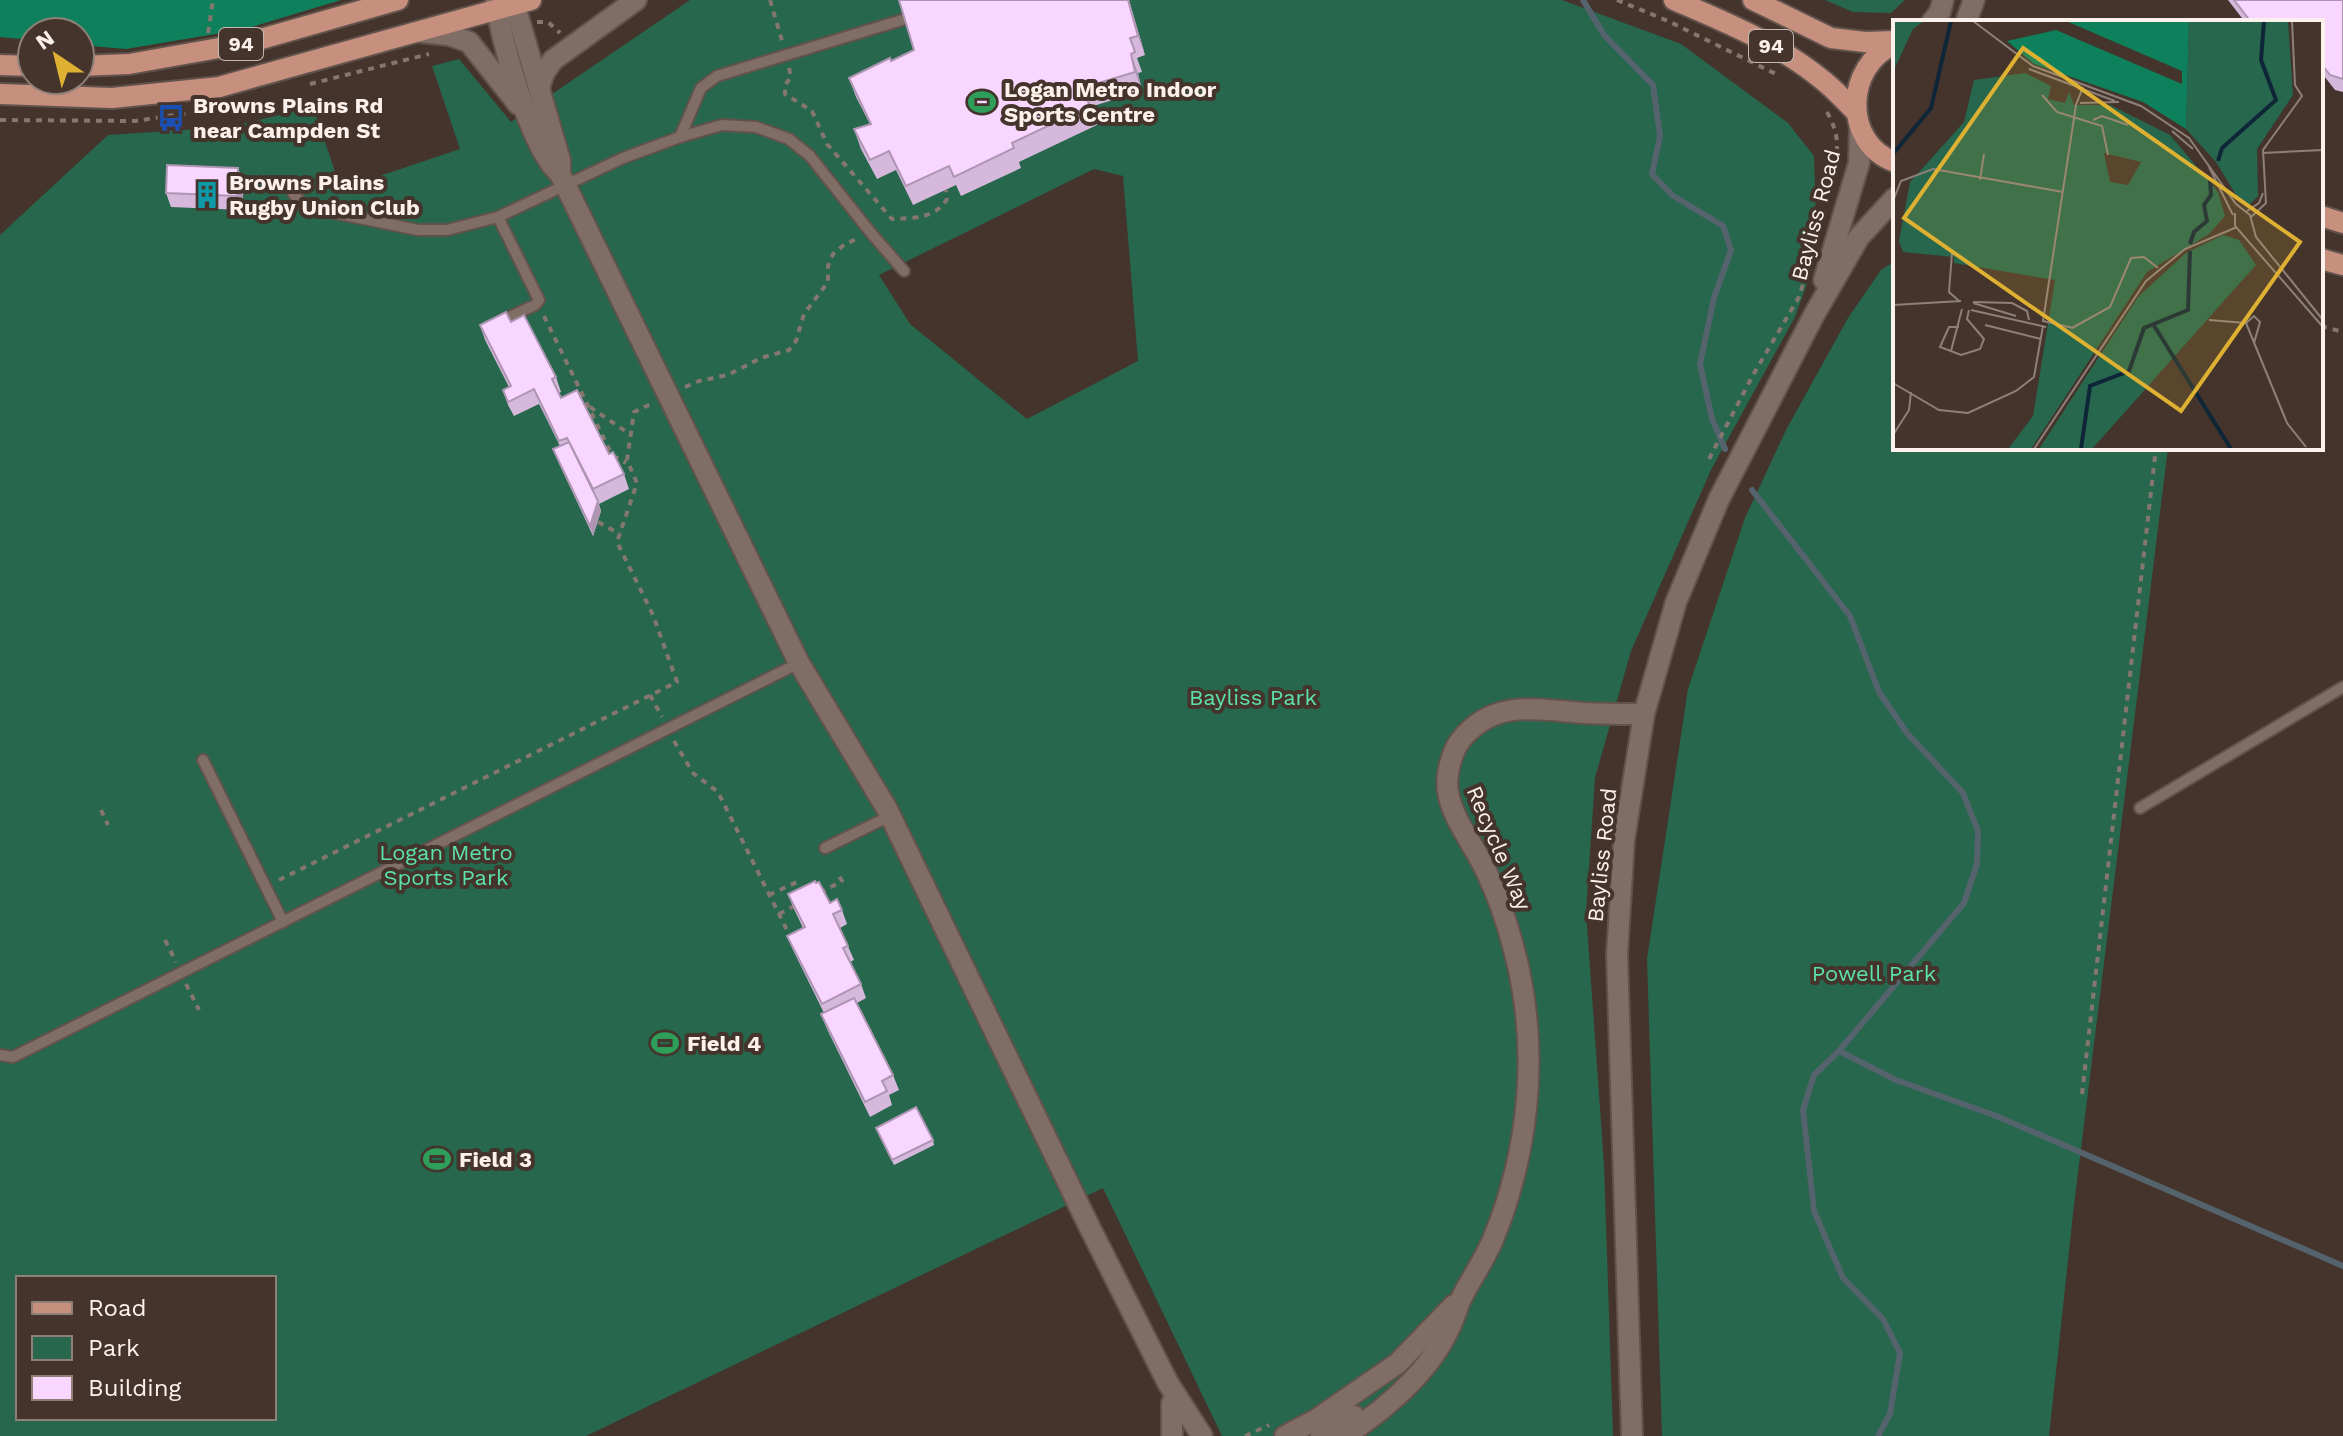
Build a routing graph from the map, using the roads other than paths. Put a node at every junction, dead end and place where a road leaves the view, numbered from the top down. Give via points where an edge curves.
1 (398, 0) edge
2 (636, 0) edge
3 (1674, 0) edge
4 (1753, 0) edge
5 (1943, 0) edge
6 (1974, 0) edge
7 (510, 3) edge
8 (902, 20) edge
9 (1934, 20) edge
10 (1967, 20) edge
11 (420, 32) junction
12 (1893, 42) edge
13 (1893, 43) edge
14 (96, 65) edge
15 (539, 88) junction
16 (0, 94) edge
17 (525, 114) junction
18 (1858, 120) junction
19 (680, 137) junction
20 (1893, 161) edge
21 (563, 180) junction
22 (293, 193) dead end
23 (1893, 200) edge
24 (498, 217) junction
25 (2323, 217) edge
26 (2343, 223) edge
27 (2323, 260) edge
28 (2343, 265) edge
29 (904, 271) dead end
30 (1814, 315) junction
31 (487, 328) edge
32 (799, 663) junction
33 (2343, 687) edge
34 (1644, 714) junction
35 (203, 760) dead end
36 (2140, 808) dead end
37 (890, 816) junction
38 (825, 848) dead end
39 (283, 922) junction
40 (0, 1055) edge
41 (1460, 1300) junction
42 (1170, 1393) junction
43 (1401, 1393) junction
44 (1172, 1436) edge
45 (1185, 1436) edge
46 (1202, 1436) edge
47 (1285, 1436) edge
48 (1321, 1436) edge
49 (1345, 1436) edge
50 (1632, 1436) edge

1 - 14 main road, 94 via 247,43
2 - 15 street via 547,66
3 - 18 main road, 94 via 1732,24 1798,61 1827,83
4 - 12 main road, 94 via 1831,38
5 - 9 street
6 - 10 street
7 - 11 main road, 94
7 - 15 street
7 - 17 street
8 - 19 lane via 717,76 701,88
11 - 16 main road, 94 via 219,87 112,98
11 - 17 street via 469,42
13 - 18 main road, 94 via 1872,59 1862,75 1856,93
15 - 21 street
17 - 21 street via 550,166
18 - 20 main road, 94 via 1871,146
18 - 30 street, Bayliss Road via 1859,163
19 - 21 lane
19 - 29 lane via 722,125 756,127 789,139 810,156
21 - 24 lane
21 - 32 street
22 - 24 lane via 315,209 418,230 447,230
23 - 30 street, Bayliss Road via 1859,237
24 - 31 lane via 539,300
25 - 26 main road
27 - 28 main road
30 - 34 street, Bayliss Road via 1719,499 1676,602
32 - 37 street
32 - 39 lane
33 - 36 lane
34 - 41 street, Recycle Way via 1518,708 1486,717 1462,737 1450,762 1449,800 1500,902 1519,970 1528,1068 1525,1129 1515,1177 1493,1239
34 - 50 street, Bayliss Road via 1624,840 1617,955
35 - 39 lane
37 - 38 lane
37 - 42 street
39 - 40 lane via 13,1057
41 - 43 street, Recycle Way via 1433,1357
41 - 47 street, Recycle Way via 1398,1363
42 - 44 street
42 - 45 street
42 - 46 street
43 - 48 street
43 - 49 street, Recycle Way

